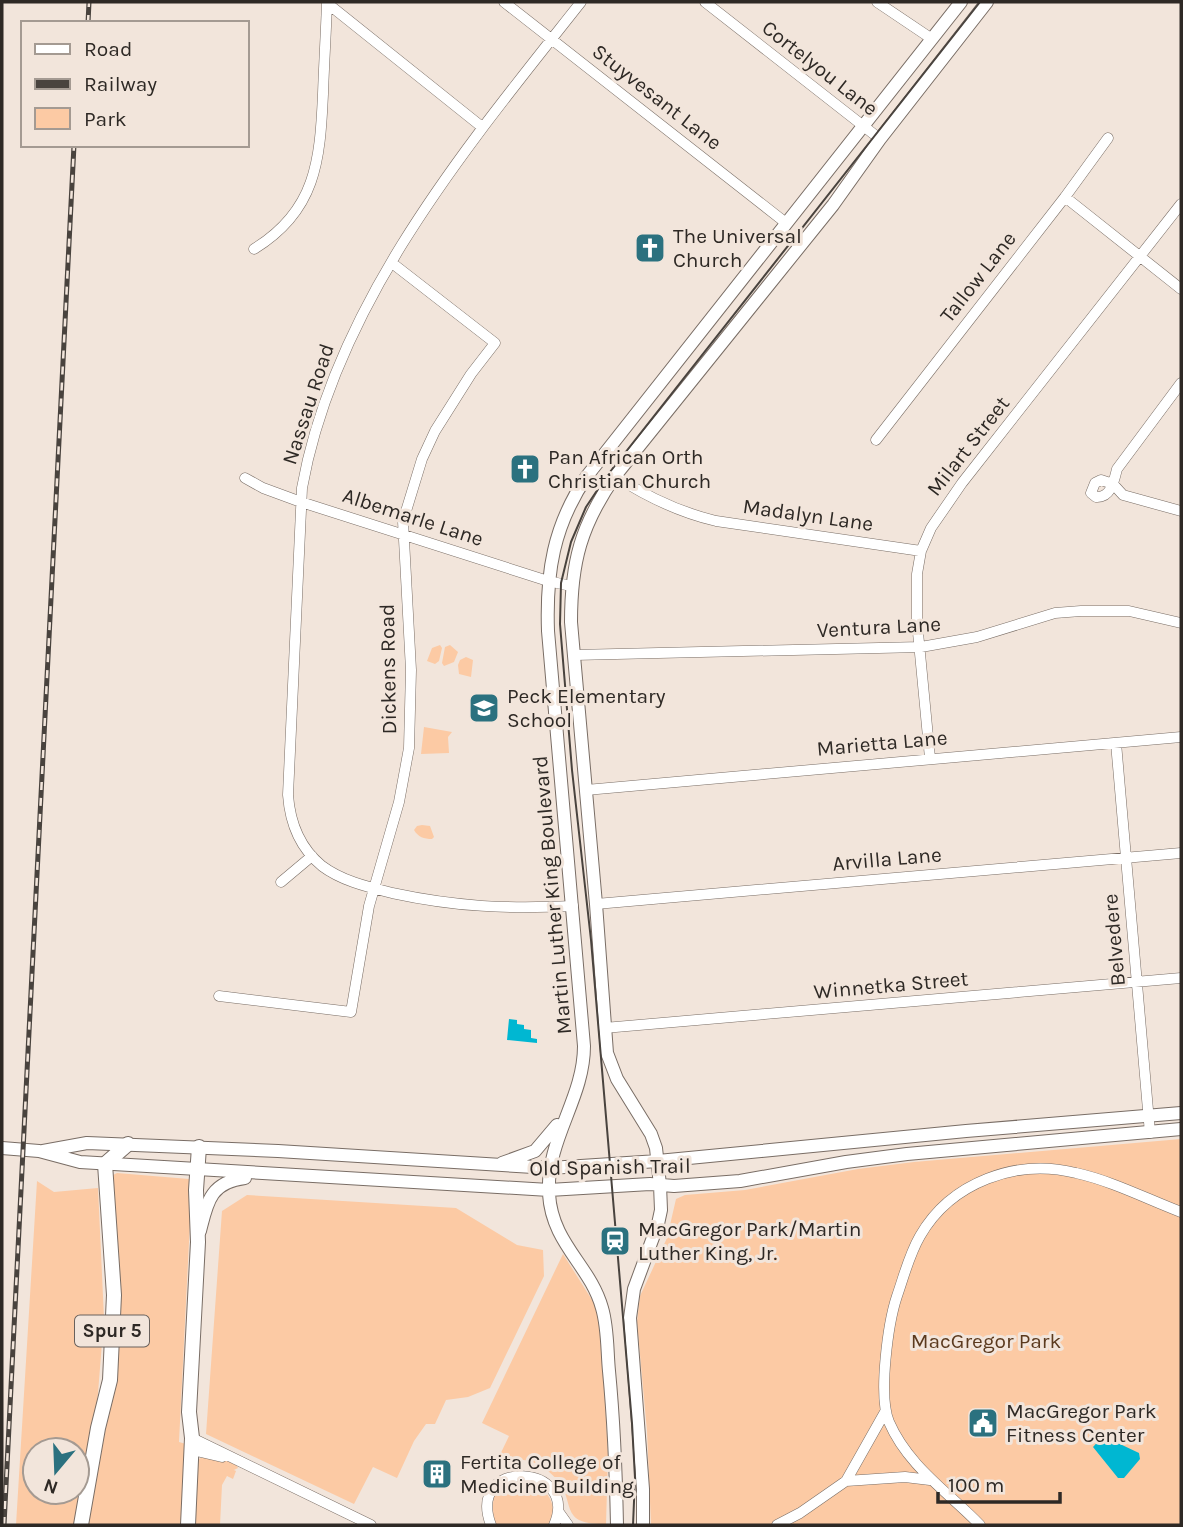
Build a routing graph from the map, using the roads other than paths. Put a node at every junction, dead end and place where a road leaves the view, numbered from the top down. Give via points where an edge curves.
1 (327, 2) edge
2 (504, 2) edge
3 (582, 2) edge
4 (705, 2) edge
5 (877, 2) edge
6 (961, 2) edge
7 (987, 2) edge
8 (552, 39) junction
9 (932, 39) junction
10 (482, 127) junction
11 (863, 127) junction
12 (1108, 138) dead end
13 (880, 139) junction
14 (1065, 198) junction
15 (1181, 204) edge
16 (786, 223) junction
17 (254, 249) dead end
18 (1141, 256) junction
19 (392, 263) junction
20 (1181, 289) edge
21 (1181, 383) edge
22 (876, 440) dead end
23 (615, 475) junction
24 (245, 478) dead end
25 (1113, 484) junction
26 (1091, 493) dead end
27 (301, 502) junction
28 (1181, 511) edge
29 (402, 534) junction
30 (921, 551) junction
31 (548, 581) junction
32 (571, 586) junction
33 (1181, 623) edge
34 (921, 647) junction
35 (574, 655) junction
36 (1181, 737) edge
37 (1116, 743) junction
38 (930, 758) junction
39 (586, 790) junction
40 (1181, 853) edge
41 (312, 856) junction
42 (1127, 859) junction
43 (281, 882) dead end
44 (374, 889) junction
45 (596, 904) junction
46 (573, 906) junction
47 (1181, 978) edge
48 (1137, 983) junction
49 (219, 996) dead end
50 (604, 1028) junction
51 (578, 1089) junction
52 (1181, 1113) edge
53 (1149, 1116) junction
54 (1181, 1129) edge
55 (1150, 1133) junction
56 (128, 1144) junction
57 (199, 1147) junction
58 (2, 1148) edge
59 (39, 1151) junction
60 (658, 1161) junction
61 (105, 1164) junction
62 (494, 1166) junction
63 (550, 1168) junction
64 (198, 1171) junction
65 (290, 1176) junction
66 (660, 1185) junction
67 (549, 1190) junction
68 (1181, 1212) edge
69 (198, 1242) junction
70 (886, 1412) junction
71 (192, 1444) junction
72 (930, 1480) junction
73 (846, 1481) junction
74 (558, 1511) junction
75 (81, 1525) edge
76 (188, 1525) edge
77 (371, 1525) edge
78 (491, 1525) edge
79 (554, 1525) edge
80 (568, 1525) edge
81 (617, 1525) edge
82 (643, 1525) edge
83 (777, 1525) edge
84 (980, 1525) edge

1 - 10 street
1 - 17 street via 322,129 313,180 285,227
2 - 8 street, Stuyvesant Lane
3 - 8 street, Nassau Road
4 - 11 street, Cortelyou Lane
5 - 9 street
6 - 9 main road, Martin Luther King Boulevard
7 - 13 main road, Martin Luther King Boulevard
8 - 10 street, Nassau Road
8 - 16 street, Stuyvesant Lane
9 - 11 main road, Martin Luther King Boulevard
10 - 19 street, Nassau Road
11 - 13 street, Cortelyou Lane
11 - 16 main road, Martin Luther King Boulevard
12 - 14 street, Tallow Lane
13 - 23 main road, Martin Luther King Boulevard via 833,205
14 - 18 street
14 - 22 street, Tallow Lane
15 - 18 street, Milart Street
16 - 31 main road, Martin Luther King Boulevard via 578,489 559,530
18 - 20 street
18 - 30 street, Milart Street via 956,492
19 - 27 street, Nassau Road via 342,356 323,405
19 - 29 street, Dickens Road via 495,343 435,430 410,495
21 - 25 street via 1117,469
23 - 30 street, Madalyn Lane via 651,499 694,516
23 - 32 main road, Martin Luther King Boulevard via 587,521
24 - 27 street, Albemarle Lane
25 - 26 street via 1101,498
25 - 28 street via 1123,495
27 - 29 street, Albemarle Lane
27 - 41 street, Nassau Road via 288,796 299,839
29 - 31 street, Albemarle Lane
29 - 44 street, Dickens Road via 411,670 409,748
30 - 34 street, Milart Street via 916,595
31 - 32 street, Albemarle Lane
31 - 46 main road, Martin Luther King Boulevard via 548,631
32 - 35 main road, Martin Luther King Boulevard
33 - 34 street, Ventura Lane via 1129,611 1081,611
34 - 35 street, Ventura Lane
34 - 38 street, Milart Street
35 - 39 main road, Martin Luther King Boulevard
36 - 37 street, Marietta Lane
37 - 38 street, Marietta Lane
37 - 42 street, Belvedere
38 - 39 street, Marietta Lane
39 - 45 main road, Martin Luther King Boulevard
40 - 42 street, Arvilla Lane
41 - 43 street
41 - 44 street, Nassau Road via 331,871
42 - 45 street, Arvilla Lane
42 - 48 street, Belvedere
44 - 46 street via 461,906
44 - 49 street, Dickens Road via 351,1012
45 - 50 main road, Martin Luther King Boulevard
46 - 51 main road, Martin Luther King Boulevard via 584,1046
47 - 48 street, Winnetka Street
48 - 50 street, Winnetka Street
48 - 53 street, Belvedere
50 - 60 main road, Martin Luther King Boulevard via 617,1079 646,1124
51 - 62 main road via 536,1151
51 - 63 main road, Martin Luther King Boulevard via 560,1128
52 - 53 main road, Old Spanish Trail
53 - 55 street, Belvedere
53 - 60 main road, Old Spanish Trail
54 - 55 main road, Old Spanish Trail
55 - 66 main road, Old Spanish Trail via 928,1152 740,1181
56 - 57 main road, Old Spanish Trail
56 - 59 main road, Old Spanish Trail via 87,1143
56 - 61 highway
57 - 62 main road, Old Spanish Trail
57 - 64 highway
58 - 59 main road, Old Spanish Trail
59 - 61 main road, Old Spanish Trail
60 - 63 main road, Old Spanish Trail
60 - 66 main road, Martin Luther King Boulevard
61 - 64 main road, Old Spanish Trail
61 - 75 highway, Spur 5 / Spur 5 via 114,1296 110,1380
62 - 63 main road, Old Spanish Trail
63 - 67 main road, Martin Luther King Boulevard
64 - 65 main road, Old Spanish Trail
64 - 69 highway
65 - 67 main road, Old Spanish Trail
65 - 69 main road via 236,1179 225,1184 209,1199
66 - 67 main road, Old Spanish Trail
66 - 82 main road, Martin Luther King Boulevard via 658,1224 634,1289 630,1318
67 - 81 main road, Martin Luther King Boulevard via 561,1238 602,1309 617,1459
68 - 70 street via 1055,1168 1005,1172 956,1196 937,1212 907,1265 887,1339
69 - 71 highway
70 - 72 street via 903,1447
70 - 73 street
71 - 76 highway
71 - 77 street
72 - 73 street
72 - 84 street
73 - 83 street
74 - 78 street via 548,1485 517,1475 502,1481 491,1494 487,1510
74 - 79 street
74 - 80 street

